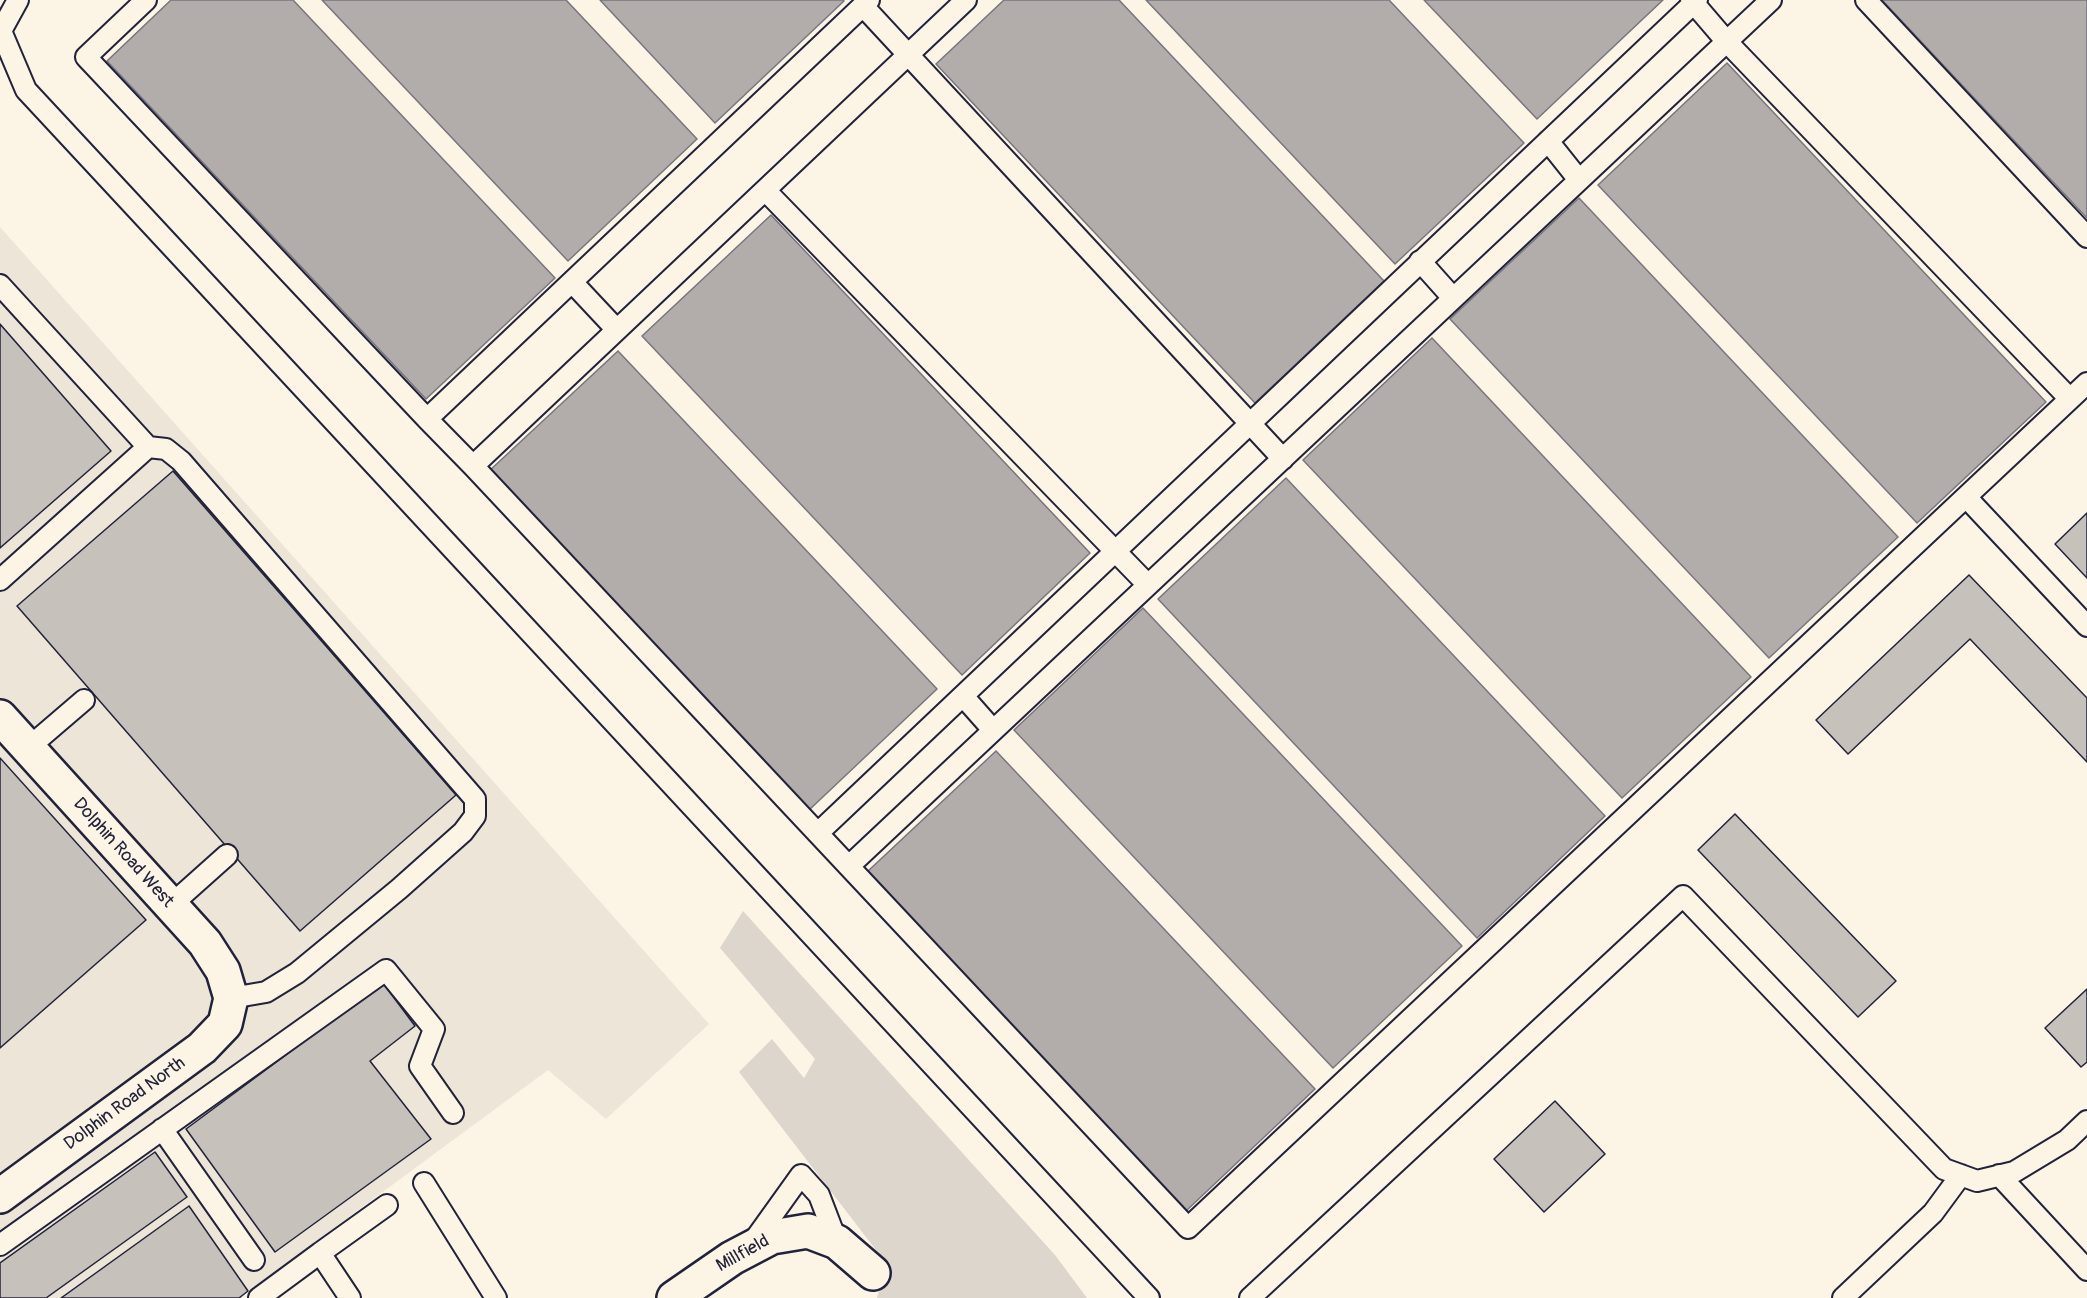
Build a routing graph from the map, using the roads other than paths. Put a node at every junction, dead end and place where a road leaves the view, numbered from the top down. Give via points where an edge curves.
1 (18, 0) edge
2 (146, 0) edge
3 (966, 0) edge
4 (1771, 0) edge
5 (1866, 0) edge
6 (1694, 1) edge
7 (866, 3) edge
8 (1727, 42) junction
9 (909, 54) junction
10 (1548, 141) junction
11 (1579, 180) junction
12 (765, 190) junction
13 (2087, 237) edge
14 (1420, 261) junction
15 (572, 282) junction
16 (0, 285) edge
17 (1453, 298) junction
18 (617, 330) junction
19 (2087, 383) edge
20 (2070, 399) junction
21 (427, 419) junction
22 (1249, 423) junction
23 (148, 447) junction
24 (1283, 459) junction
25 (473, 466) junction
26 (1966, 497) junction
27 (1114, 551) junction
28 (0, 580) edge
29 (1148, 585) junction
30 (2087, 626) edge
31 (963, 696) junction
32 (84, 700) dead end
33 (0, 717) edge
34 (993, 730) junction
35 (28, 748) junction
36 (818, 833) junction
37 (227, 855) dead end
38 (849, 866) junction
39 (171, 905) junction
40 (231, 998) junction
41 (453, 1113) dead end
42 (2087, 1121) edge
43 (162, 1129) junction
44 (1961, 1175) junction
45 (1999, 1175) junction
46 (424, 1183) dead end
47 (0, 1196) edge
48 (387, 1205) dead end
49 (837, 1242) junction
50 (0, 1245) edge
51 (748, 1249) junction
52 (320, 1253) junction
53 (254, 1260) dead end
54 (2087, 1270) edge
55 (873, 1273) dead end
56 (676, 1297) edge
57 (259, 1298) edge
58 (350, 1298) edge
59 (496, 1298) edge
60 (1149, 1298) edge
61 (1250, 1298) edge
62 (1843, 1298) edge

1 - 60 lane via 1,31 26,90
2 - 21 lane via 86,57
3 - 9 lane
4 - 8 lane
5 - 13 lane
6 - 8 lane
6 - 10 lane
7 - 9 lane
7 - 15 lane
8 - 11 lane
8 - 20 lane
9 - 12 lane
9 - 22 lane
10 - 11 lane
10 - 14 lane
11 - 17 lane
12 - 18 lane
12 - 27 lane
14 - 17 lane
14 - 22 lane
15 - 18 lane
15 - 21 lane
16 - 23 lane
17 - 24 lane
18 - 25 lane
19 - 20 lane
20 - 26 lane
21 - 25 lane
22 - 24 lane
22 - 27 lane
23 - 28 lane
23 - 40 lane via 166,449 181,461 475,799 475,816 463,832 297,973 266,992
24 - 29 lane
25 - 36 lane
26 - 30 lane
26 - 38 lane via 1188,1228
27 - 29 lane
27 - 31 lane
29 - 34 lane
31 - 34 lane
31 - 36 lane
32 - 35 lane
33 - 35 street, Dolphin Road West
34 - 38 lane
35 - 39 street, Dolphin Road West
36 - 38 lane
37 - 39 lane
39 - 40 street, Dolphin Road West via 205,943 223,971
40 - 47 street, Dolphin Road North via 225,1024 202,1048
41 - 43 lane via 420,1066 434,1029 386,970
42 - 45 lane via 2067,1140 2014,1172
43 - 50 lane
43 - 53 lane
44 - 45 lane via 1977,1182
44 - 61 lane via 1944,1169 1683,896
44 - 62 lane via 1933,1213
45 - 54 lane
46 - 59 lane
48 - 52 lane
49 - 51 street, Millfield via 808,1231 772,1237
49 - 51 lane via 819,1195 801,1175
49 - 55 street, Millfield
51 - 56 street, Millfield
52 - 57 lane
52 - 58 lane

